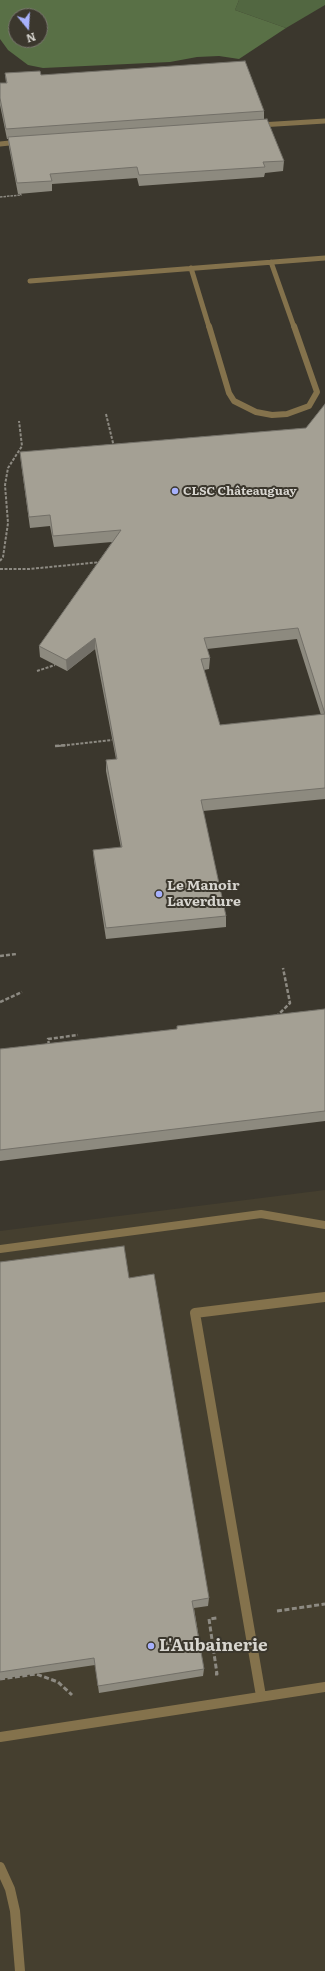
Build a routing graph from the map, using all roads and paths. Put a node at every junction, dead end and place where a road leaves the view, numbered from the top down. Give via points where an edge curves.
1 (325, 121) edge
2 (257, 126) edge
3 (22, 142) edge
4 (0, 144) edge
5 (20, 194) edge
6 (0, 197) edge
7 (325, 258) edge
8 (271, 262) junction
9 (191, 268) junction
10 (30, 281) dead end
11 (106, 414) dead end
12 (19, 421) dead end
13 (114, 450) edge
14 (0, 561) edge
15 (107, 562) edge
16 (0, 568) edge
17 (55, 665) edge
18 (37, 672) dead end
19 (112, 740) edge
20 (55, 746) dead end
21 (18, 954) dead end
22 (0, 956) edge
23 (283, 968) dead end
24 (22, 992) dead end
25 (0, 1002) edge
26 (277, 1021) edge
27 (78, 1036) dead end
28 (49, 1046) edge
29 (325, 1225) edge
30 (0, 1249) edge
31 (325, 1297) edge
32 (325, 1604) edge
33 (274, 1612) dead end
34 (219, 1618) dead end
35 (210, 1675) dead end
36 (0, 1679) edge
37 (325, 1687) edge
38 (77, 1695) dead end
39 (261, 1696) junction
40 (0, 1737) edge
41 (0, 1867) edge
42 (20, 1971) edge

1 - 2 street
3 - 4 street
5 - 6 path via 22,195
7 - 8 street
8 - 9 street
8 - 9 street via 317,392 309,406 287,414 256,412 234,401 229,393
9 - 10 street
11 - 13 path
12 - 14 path via 22,446 8,468 5,485 8,523 4,557
15 - 16 path via 29,569
17 - 18 path
19 - 20 path
21 - 22 path
23 - 26 path via 290,1003 276,1017
24 - 25 path
27 - 28 path via 48,1039
29 - 30 street via 262,1214
31 - 39 street via 196,1313
32 - 33 path
34 - 35 path via 209,1619 217,1674
36 - 38 path via 36,1674 58,1682 70,1695
37 - 39 street
39 - 40 street
41 - 42 street via 10,1889 15,1911

